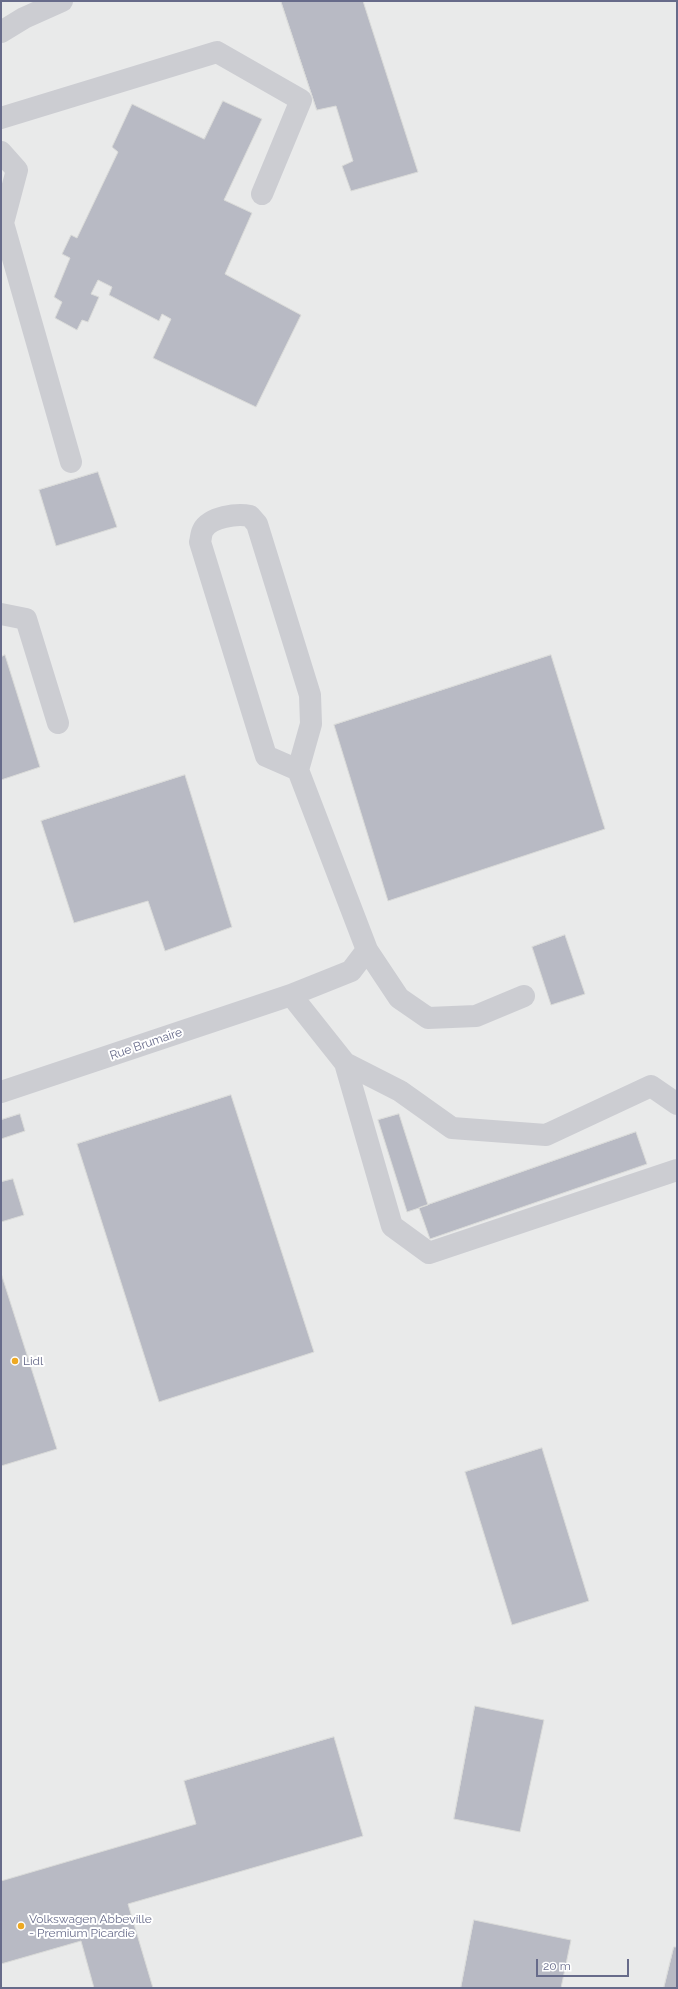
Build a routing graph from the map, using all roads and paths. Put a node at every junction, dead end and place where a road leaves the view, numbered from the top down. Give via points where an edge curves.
1 (62, 1) edge
2 (1, 32) edge
3 (1, 118) edge
4 (1, 152) edge
5 (262, 194) dead end
6 (71, 462) dead end
7 (1, 614) edge
8 (58, 723) dead end
9 (298, 770) junction
10 (367, 950) junction
11 (291, 995) junction
12 (524, 996) dead end
13 (344, 1063) junction
14 (1, 1092) edge
15 (677, 1104) edge
16 (677, 1170) edge

1 - 2 street via 24,18
3 - 5 street via 218,52 301,100
4 - 6 street via 17,170 3,223
7 - 8 street via 26,619
9 - 9 street via 311,724 310,694 257,524 250,516 241,514 212,521 203,530 200,542 266,756
9 - 10 street
10 - 11 street, Rue Brumaire via 352,971
10 - 12 street via 399,998 428,1018 476,1016
11 - 13 street
11 - 14 street, Rue Brumaire
13 - 15 street via 400,1090 452,1128 546,1135 651,1086
13 - 16 street via 392,1226 429,1253

